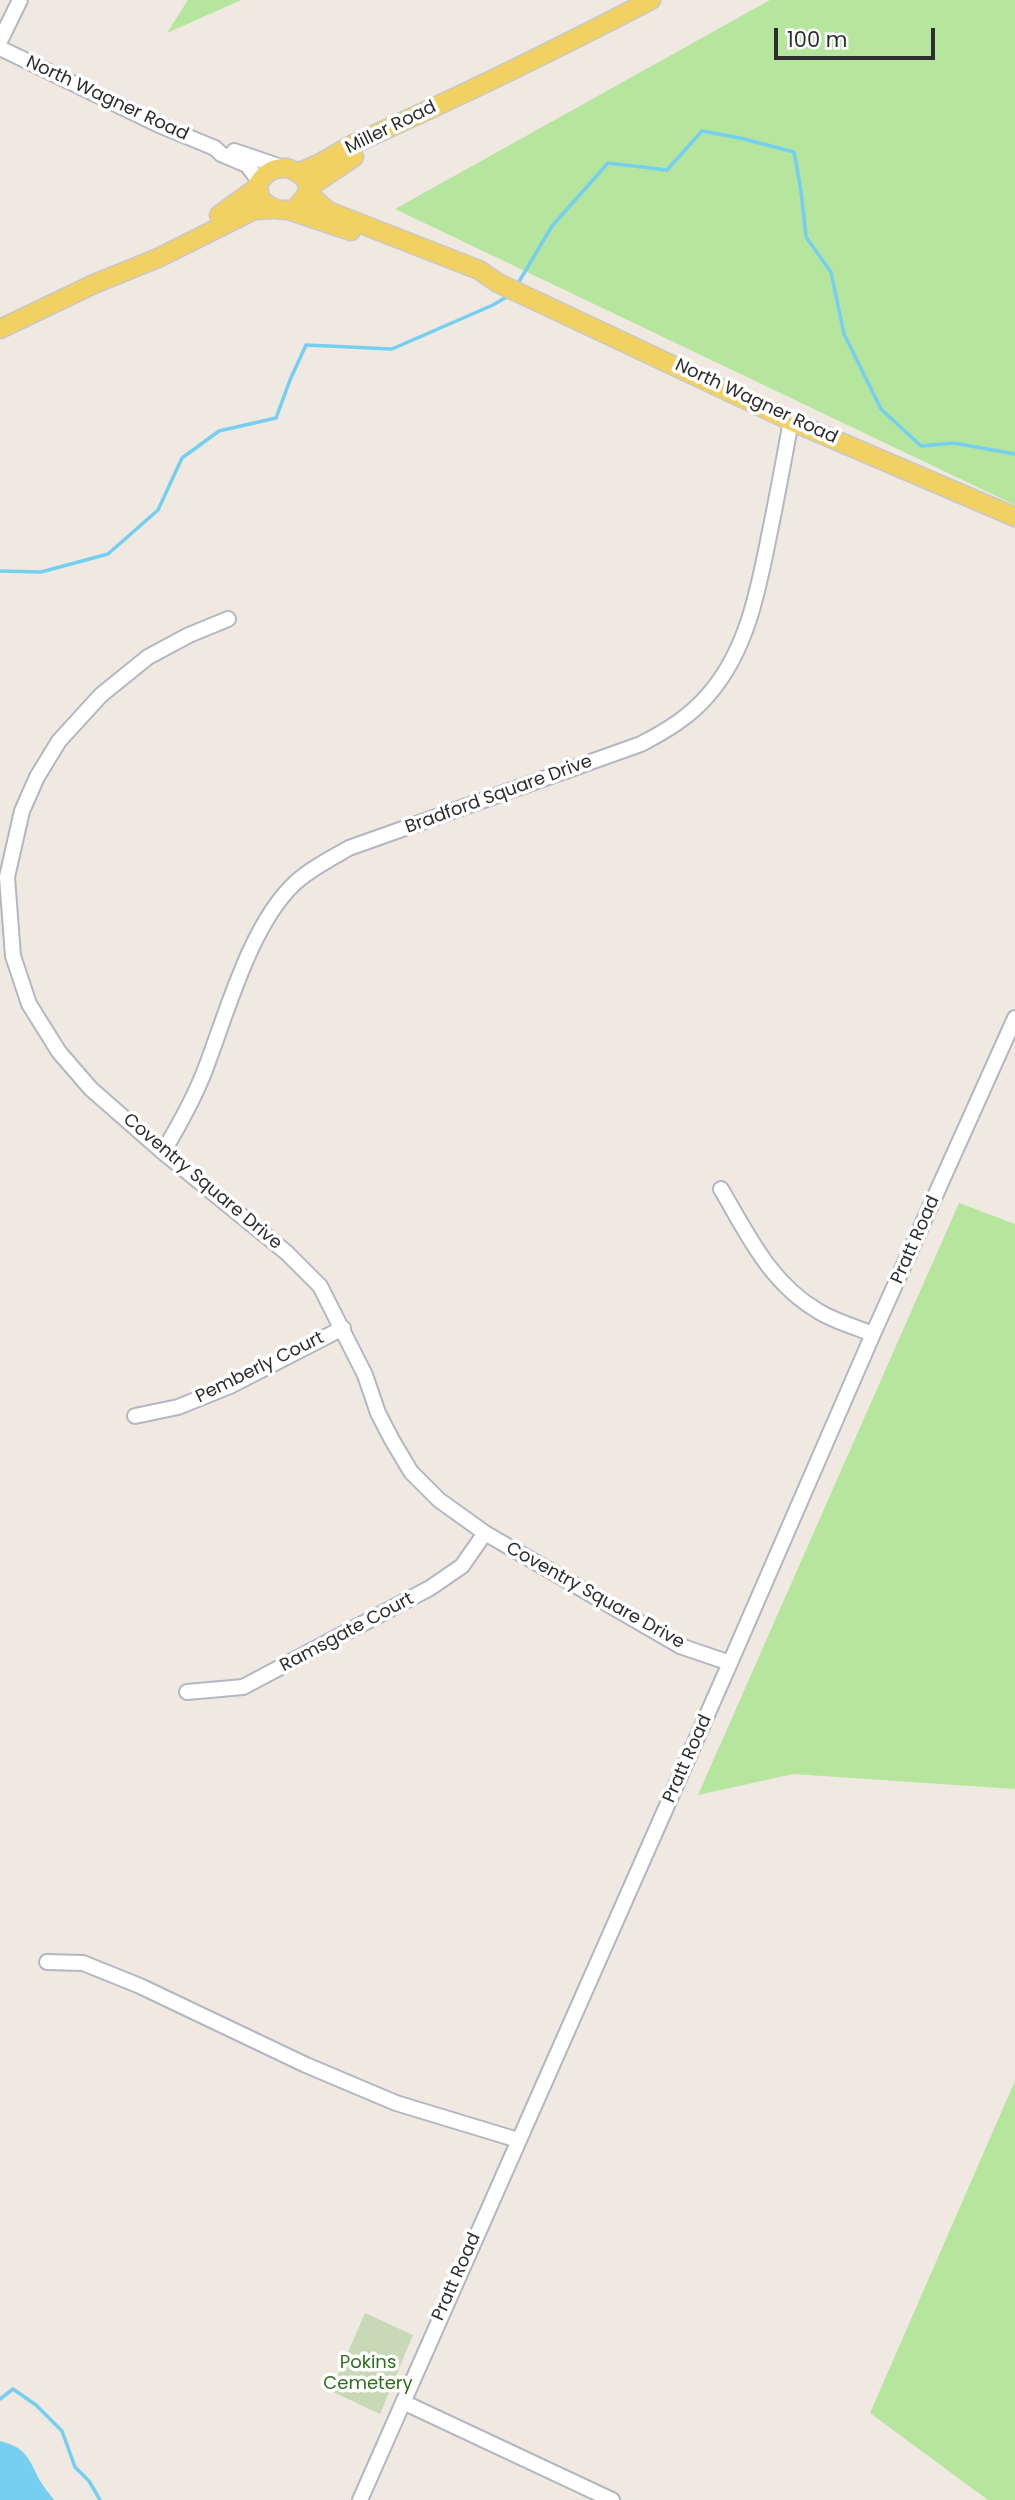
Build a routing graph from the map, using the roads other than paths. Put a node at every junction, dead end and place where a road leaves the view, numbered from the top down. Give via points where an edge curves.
1 (20, 0) edge
2 (650, 0) edge
3 (0, 41) edge
4 (0, 48) edge
5 (485, 84) junction
6 (215, 148) junction
7 (291, 170) junction
8 (259, 185) junction
9 (308, 191) junction
10 (281, 210) junction
11 (94, 284) junction
12 (509, 287) junction
13 (0, 329) edge
14 (791, 421) junction
15 (1015, 517) edge
16 (228, 619) dead end
17 (4, 877) edge
18 (1015, 1018) edge
19 (1012, 1035) edge
20 (163, 1152) junction
21 (721, 1189) dead end
22 (343, 1328) junction
23 (873, 1334) junction
24 (135, 1416) dead end
25 (485, 1533) junction
26 (730, 1663) junction
27 (187, 1692) dead end
28 (47, 1962) dead end
29 (518, 2140) junction
30 (403, 2402) junction
31 (360, 2500) edge
32 (612, 2500) edge

1 - 3 street
2 - 5 main road, Miller Road
4 - 6 street, North Wagner Road
5 - 7 main road, Miller Road via 307,170
5 - 9 main road, Miller Road via 343,162
6 - 7 street, North Wagner Road
6 - 8 street, North Wagner Road via 247,165
7 - 8 main road via 269,172
7 - 9 main road via 306,180
8 - 10 main road via 260,198
8 - 11 main road via 224,213
9 - 10 main road via 300,204
9 - 12 main road, North Wagner Road via 328,211 479,270
10 - 11 main road via 255,210
10 - 12 main road, North Wagner Road
11 - 13 main road
12 - 14 main road, North Wagner Road
14 - 15 main road, North Wagner Road
14 - 20 street, Bradford Square Drive via 759,589 731,663 709,695 676,725 641,744 349,848 295,883 255,938 188,1110
16 - 17 street, Coventry Square Drive via 148,657 101,695 60,741 22,811
17 - 20 street, Coventry Square Drive via 13,956 29,1004 59,1052 91,1089
18 - 19 street, Pratt Road
19 - 23 street, Pratt Road
20 - 22 street, Coventry Square Drive via 287,1253 320,1286
21 - 23 street via 748,1237 791,1293 820,1313
22 - 24 street, Pemberly Court via 230,1386
22 - 25 street, Coventry Square Drive via 378,1413 411,1472 439,1500
23 - 26 street, Pratt Road
25 - 26 street, Coventry Square Drive via 680,1646
25 - 27 street, Ramsgate Court via 462,1566 384,1613 243,1688
26 - 29 street, Pratt Road
28 - 29 street via 83,1963 396,2103
29 - 30 street, Pratt Road
30 - 31 street, Pratt Road
30 - 32 street

